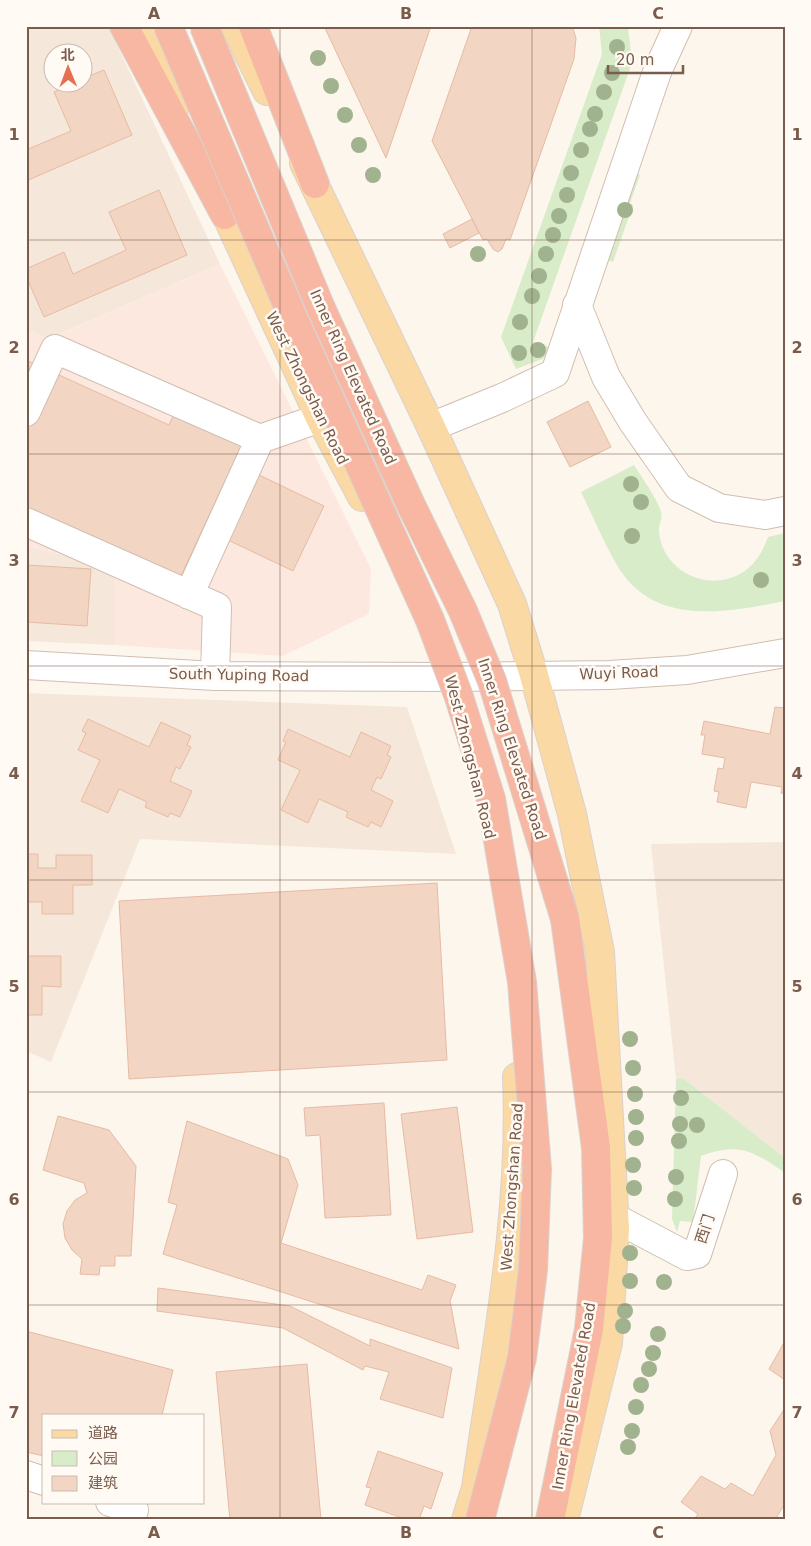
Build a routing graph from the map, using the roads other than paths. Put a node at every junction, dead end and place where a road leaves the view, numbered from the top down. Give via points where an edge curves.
1 (124, 26) edge
2 (144, 26) edge
3 (168, 26) edge
4 (204, 26) edge
5 (235, 26) edge
6 (253, 26) edge
7 (678, 26) edge
8 (315, 184) junction
9 (225, 215) junction
10 (577, 306) junction
11 (26, 412) edge
12 (320, 418) junction
13 (431, 427) junction
14 (260, 439) junction
15 (785, 511) edge
16 (26, 522) edge
17 (189, 595) junction
18 (785, 653) edge
19 (26, 664) edge
20 (534, 675) junction
21 (215, 676) junction
22 (452, 677) junction
23 (723, 1174) dead end
24 (615, 1218) junction
25 (26, 1475) edge
26 (42, 1480) edge
27 (116, 1504) edge
28 (131, 1520) edge
29 (466, 1520) edge
30 (480, 1520) edge
31 (550, 1520) edge
32 (564, 1520) edge

1 - 9 highway
2 - 9 main road, West Zhongshan Road
3 - 30 highway, Inner Ring Elevated Road, bridge via 294,320 430,620 459,697 491,799 522,982 538,1169 533,1270 522,1358
4 - 31 highway, Inner Ring Elevated Road, bridge via 320,306 463,611 492,681 565,919 596,1148 598,1238 589,1329
5 - 8 main road
6 - 8 highway
7 - 10 street via 657,72
8 - 13 main road
9 - 12 main road, West Zhongshan Road
10 - 13 street via 554,373
10 - 15 street via 606,377 679,488 719,508 765,515
11 - 14 street via 55,349
12 - 14 street
12 - 22 main road, West Zhongshan Road via 428,621
13 - 20 main road via 512,604
14 - 17 street
16 - 17 street
17 - 21 street via 217,607
18 - 20 street, Wuyi Road via 687,670
19 - 21 street, South Yuping Road
20 - 22 street, Wuyi Road
20 - 24 main road via 572,814 600,952
21 - 22 street, South Yuping Road
22 - 29 main road, West Zhongshan Road via 486,813 512,975 519,1117 510,1250 476,1488
23 - 24 street, 西门 via 697,1254 687,1256
24 - 32 main road via 608,1344
25 - 26 street
27 - 28 street via 134,1510

